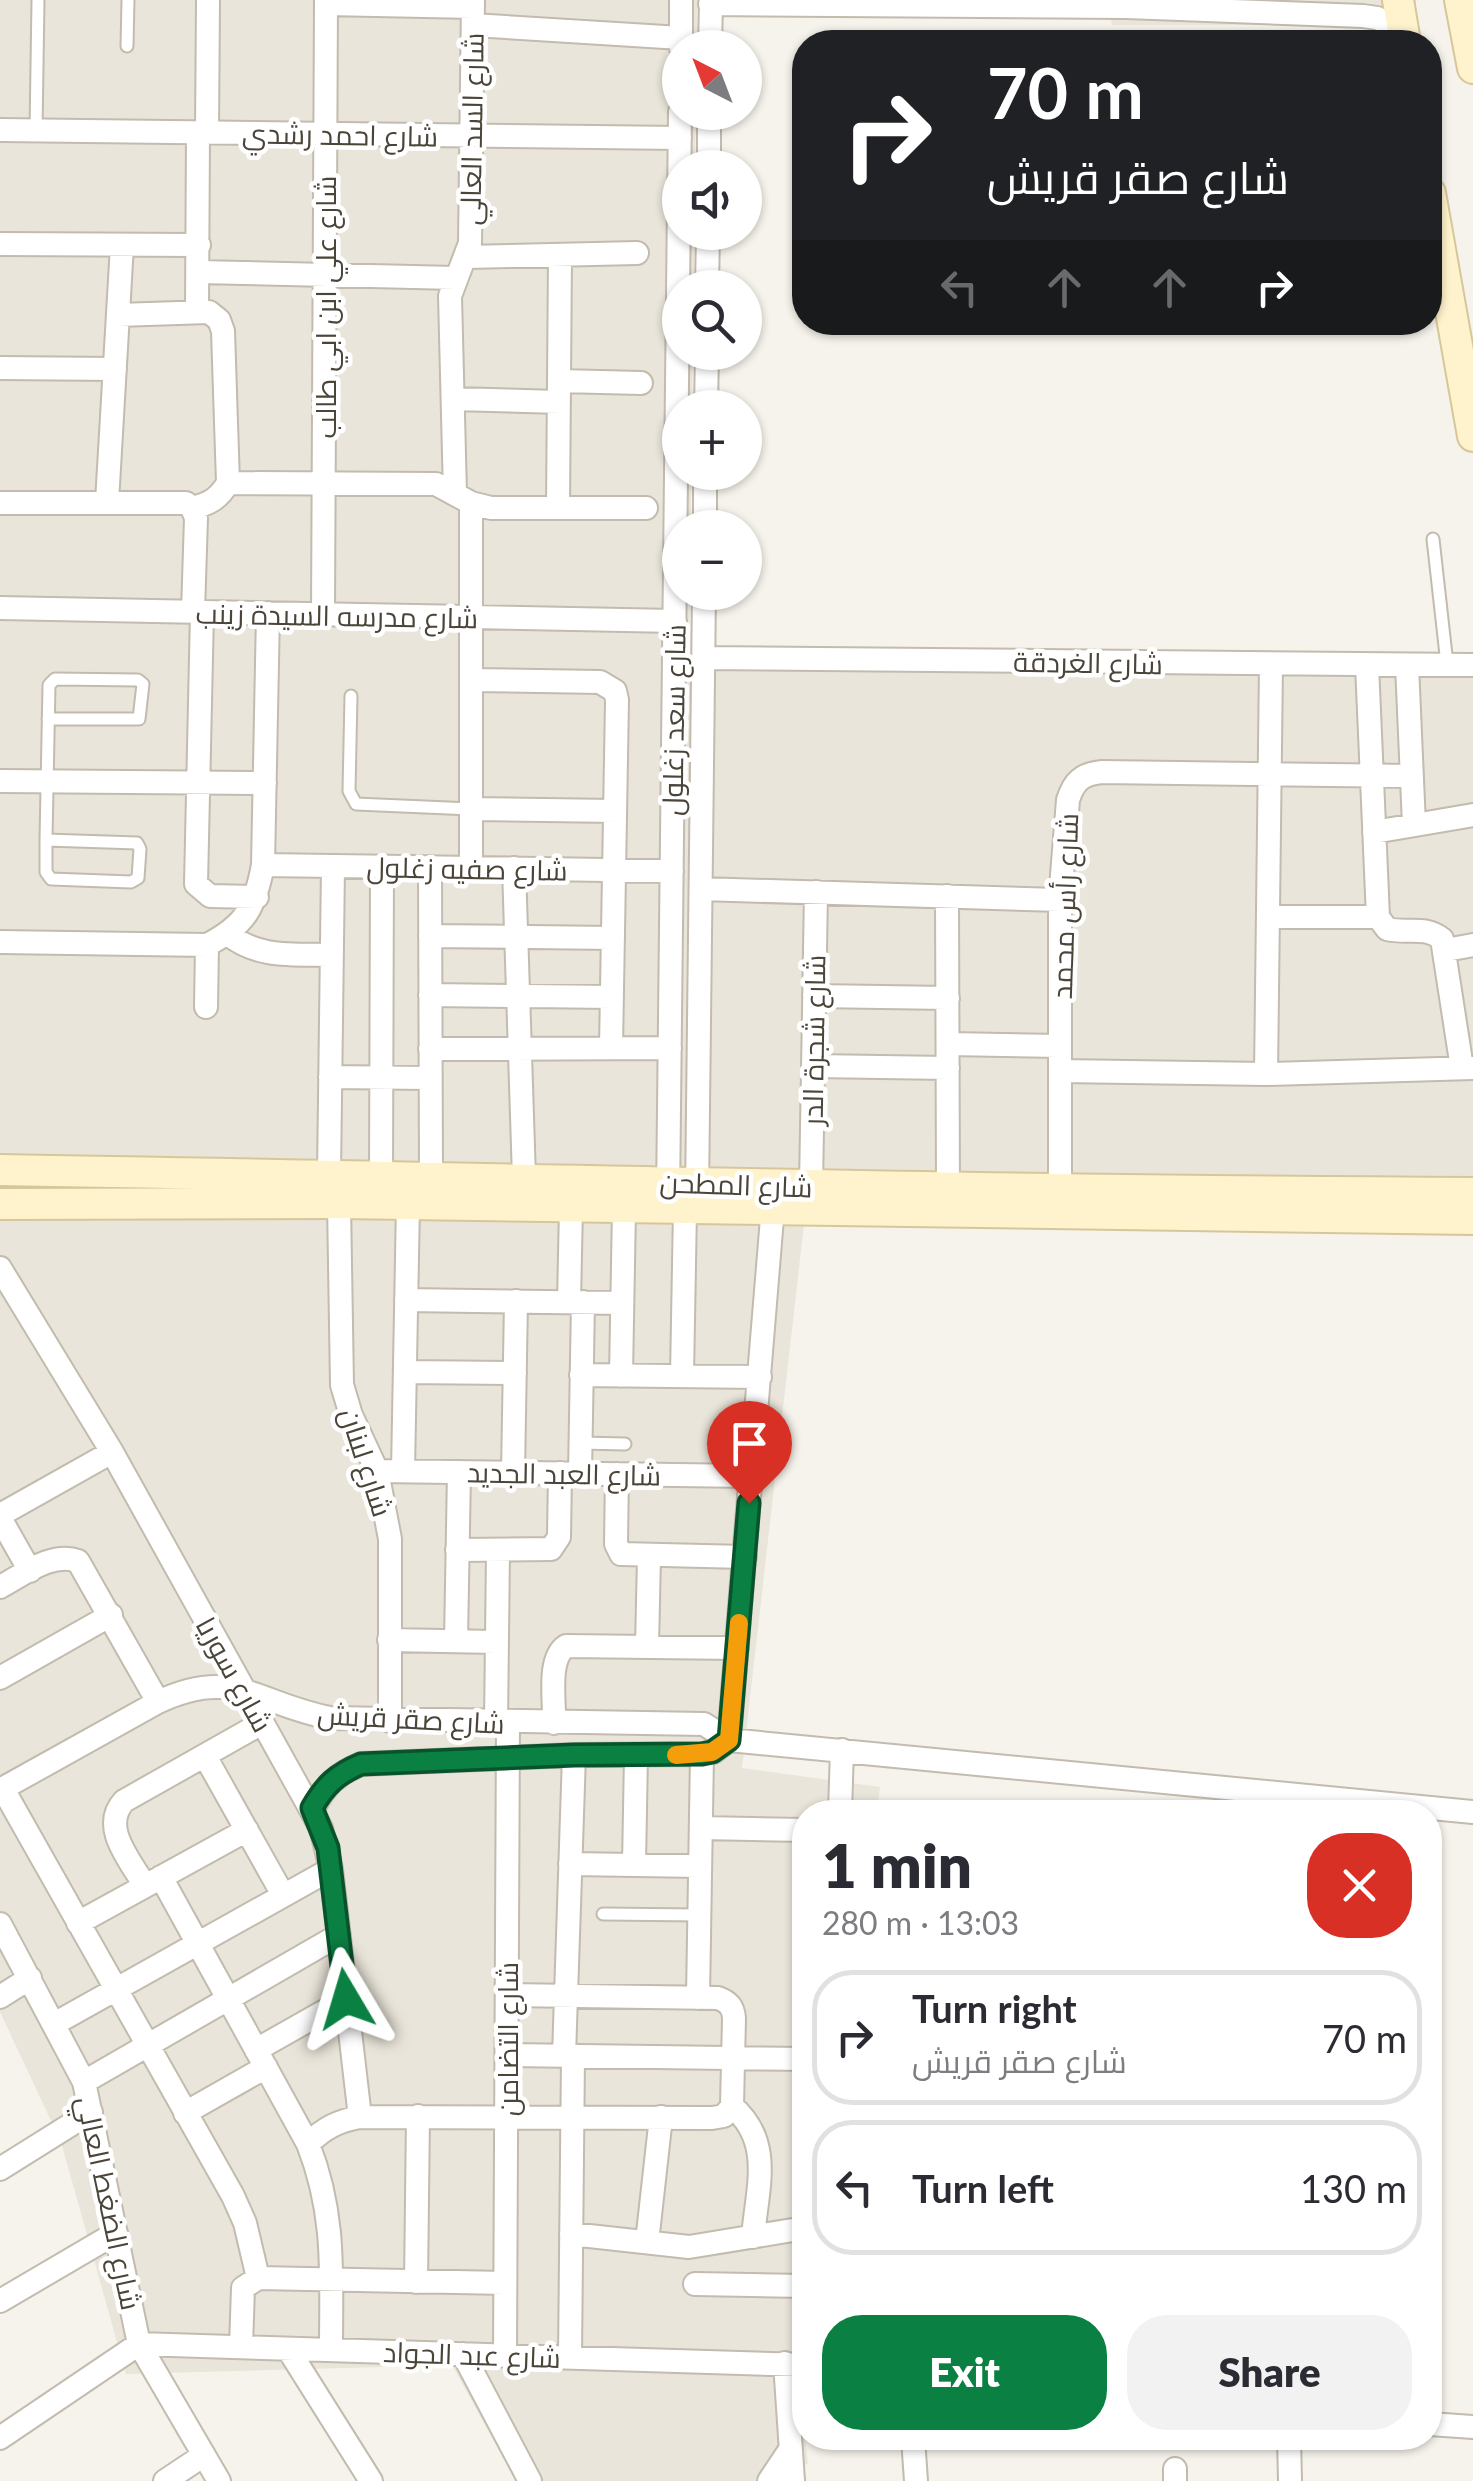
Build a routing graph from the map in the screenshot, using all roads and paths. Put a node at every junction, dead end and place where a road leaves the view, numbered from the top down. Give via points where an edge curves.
1 (38, 0) edge
2 (128, 0) edge
3 (208, 0) edge
4 (681, 0) edge
5 (1151, 0) edge
6 (1460, 0) edge
7 (326, 2) edge
8 (710, 2) edge
9 (1125, 3) edge
10 (473, 10) edge
11 (1402, 24) edge
12 (681, 30) edge
13 (710, 30) edge
14 (662, 40) edge
15 (127, 46) dead end
16 (1473, 68) edge
17 (0, 130) edge
18 (680, 130) edge
19 (36, 131) junction
20 (203, 133) junction
21 (326, 134) junction
22 (471, 136) junction
23 (680, 138) junction
24 (0, 244) edge
25 (122, 245) junction
26 (199, 245) junction
27 (637, 253) dead end
28 (560, 255) junction
29 (1442, 261) edge
30 (460, 268) junction
31 (198, 272) junction
32 (326, 275) junction
33 (197, 310) junction
34 (118, 314) junction
35 (0, 368) edge
36 (115, 369) junction
37 (642, 383) dead end
38 (559, 391) junction
39 (453, 399) junction
40 (1473, 436) edge
41 (228, 483) junction
42 (324, 484) junction
43 (463, 499) junction
44 (108, 502) junction
45 (0, 503) edge
46 (192, 508) junction
47 (558, 508) junction
48 (646, 508) dead end
49 (1433, 540) dead end
50 (0, 608) edge
51 (704, 610) edge
52 (197, 612) junction
53 (268, 613) junction
54 (323, 614) junction
55 (471, 617) junction
56 (674, 621) junction
57 (704, 658) junction
58 (1271, 664) junction
59 (1367, 665) junction
60 (1406, 665) junction
61 (1447, 665) junction
62 (1473, 665) edge
63 (471, 680) junction
64 (351, 696) dead end
65 (48, 719) junction
66 (1270, 774) junction
67 (1372, 776) junction
68 (1412, 776) junction
69 (0, 780) edge
70 (47, 781) junction
71 (198, 782) junction
72 (265, 783) junction
73 (471, 808) junction
74 (616, 811) junction
75 (1473, 815) edge
76 (1414, 825) junction
77 (1374, 832) junction
78 (46, 840) junction
79 (263, 865) junction
80 (333, 866) junction
81 (382, 866) junction
82 (430, 867) junction
83 (471, 868) junction
84 (514, 868) junction
85 (614, 870) junction
86 (672, 870) junction
87 (701, 889) junction
88 (816, 892) junction
89 (947, 896) junction
90 (257, 897) junction
91 (1060, 900) junction
92 (1268, 917) junction
93 (1378, 917) junction
94 (430, 936) junction
95 (516, 937) junction
96 (613, 938) junction
97 (218, 940) junction
98 (0, 942) edge
99 (1473, 945) edge
100 (1446, 950) junction
101 (332, 955) junction
102 (430, 995) junction
103 (518, 996) junction
104 (814, 996) junction
105 (612, 997) junction
106 (948, 998) junction
107 (206, 1006) dead end
108 (1060, 1046) junction
109 (520, 1048) junction
110 (611, 1048) junction
111 (670, 1048) junction
112 (430, 1049) junction
113 (948, 1056) junction
114 (813, 1066) junction
115 (1468, 1068) edge
116 (1060, 1070) junction
117 (1266, 1074) junction
118 (330, 1078) junction
119 (381, 1078) junction
120 (430, 1078) junction
121 (0, 1170) edge
122 (381, 1176) junction
123 (431, 1177) junction
124 (524, 1178) junction
125 (811, 1187) junction
126 (334, 1189) junction
127 (948, 1189) junction
128 (1060, 1191) junction
129 (1473, 1193) edge
130 (683, 1198) junction
131 (774, 1198) junction
132 (0, 1204) edge
133 (408, 1204) junction
134 (571, 1207) junction
135 (624, 1208) junction
136 (1473, 1219) edge
137 (0, 1268) edge
138 (406, 1300) junction
139 (516, 1302) junction
140 (576, 1302) junction
141 (622, 1303) junction
142 (10, 1308) edge
143 (405, 1372) junction
144 (515, 1374) junction
145 (581, 1375) junction
146 (621, 1376) junction
147 (682, 1376) junction
148 (760, 1377) junction
149 (580, 1444) junction
150 (625, 1444) dead end
151 (112, 1452) junction
152 (376, 1471) junction
153 (403, 1471) junction
154 (459, 1472) junction
155 (513, 1473) junction
156 (570, 1473) junction
157 (618, 1474) junction
158 (751, 1476) junction
159 (0, 1516) edge
160 (458, 1550) junction
161 (498, 1551) junction
162 (649, 1556) junction
163 (745, 1558) junction
164 (30, 1571) junction
165 (0, 1587) edge
166 (110, 1615) junction
167 (389, 1640) junction
168 (456, 1641) junction
169 (496, 1642) junction
170 (647, 1647) junction
171 (737, 1648) junction
172 (0, 1678) edge
173 (242, 1688) junction
174 (158, 1702) junction
175 (390, 1721) junction
176 (262, 1723) junction
177 (502, 1723) junction
178 (554, 1723) junction
179 (729, 1740) junction
180 (842, 1750) junction
181 (702, 1754) junction
182 (574, 1755) junction
183 (636, 1755) junction
184 (205, 1756) junction
185 (508, 1758) junction
186 (3, 1783) edge
187 (840, 1800) edge
188 (1351, 1800) edge
189 (312, 1808) junction
190 (1442, 1809) edge
191 (1473, 1812) edge
192 (700, 1828) junction
193 (246, 1830) junction
194 (792, 1830) edge
195 (570, 1864) junction
196 (634, 1865) junction
197 (700, 1866) junction
198 (330, 1868) junction
199 (153, 1882) junction
200 (284, 1895) junction
201 (603, 1914) dead end
202 (699, 1915) junction
203 (78, 1923) junction
204 (0, 1924) edge
205 (339, 1934) junction
206 (198, 1943) junction
207 (30, 1978) junction
208 (116, 1989) junction
209 (507, 1995) junction
210 (566, 1996) junction
211 (0, 1998) edge
212 (228, 1998) junction
213 (698, 1998) junction
214 (346, 1999) junction
215 (54, 2024) junction
216 (148, 2045) junction
217 (506, 2055) junction
218 (569, 2056) junction
219 (261, 2058) junction
220 (734, 2058) junction
221 (792, 2059) edge
222 (84, 2082) junction
223 (732, 2106) junction
224 (91, 2112) junction
225 (185, 2112) junction
226 (506, 2115) junction
227 (360, 2116) junction
228 (418, 2116) junction
229 (572, 2116) junction
230 (661, 2118) junction
231 (308, 2144) junction
232 (0, 2169) edge
233 (792, 2230) edge
234 (116, 2232) junction
235 (571, 2234) junction
236 (752, 2237) junction
237 (646, 2242) junction
238 (258, 2278) junction
239 (331, 2280) junction
240 (416, 2282) junction
241 (506, 2283) junction
242 (695, 2284) dead end
243 (792, 2286) edge
244 (0, 2301) edge
245 (140, 2344) junction
246 (241, 2347) junction
247 (288, 2348) junction
248 (331, 2350) junction
249 (462, 2354) junction
250 (505, 2355) junction
251 (570, 2357) junction
252 (792, 2362) edge
253 (1442, 2425) edge
254 (792, 2427) edge
255 (1473, 2428) edge
256 (0, 2438) edge
257 (914, 2450) edge
258 (1290, 2450) edge
259 (789, 2452) junction
260 (204, 2455) junction
261 (522, 2477) edge
262 (165, 2481) edge
263 (219, 2481) edge
264 (370, 2481) edge
265 (768, 2481) edge
266 (792, 2481) edge
267 (916, 2481) edge
268 (1290, 2481) edge

1 - 19 lane
2 - 15 lane
3 - 20 street
4 - 12 street
5 - 9 street
6 - 16 street
7 - 10 street
7 - 21 street, شارع علي ابن ابي طالب
8 - 9 street
8 - 13 street
9 - 11 street via 1363,16
10 - 14 street
10 - 22 street, شارع السد العالي
17 - 19 street, شارع احمد رشدي
18 - 23 street, شارع سعد زغلول
19 - 20 street, شارع احمد رشدي
20 - 21 street, شارع احمد رشدي
20 - 26 street
21 - 22 street, شارع احمد رشدي
21 - 32 street, شارع علي ابن ابي طالب
22 - 23 street, شارع احمد رشدي
22 - 30 street, شارع السد العالي via 470,243
23 - 56 street, شارع سعد زغلول
24 - 25 street
25 - 26 street
25 - 34 street
26 - 31 street
27 - 28 street
28 - 30 street
28 - 38 street
29 - 40 street
30 - 32 street
30 - 39 street, شارع السد العالي via 450,296
31 - 32 street
31 - 33 street
32 - 42 street, شارع علي ابن ابي طالب
33 - 34 street
33 - 41 street via 210,312 223,331
34 - 36 street
35 - 36 street
36 - 44 street
37 - 38 street
38 - 39 street
38 - 47 street
39 - 43 street, شارع السد العالي
41 - 42 street
41 - 46 street via 208,505
42 - 43 street via 436,484
42 - 54 street, شارع علي ابن ابي طالب
43 - 47 street via 491,508
43 - 55 street, شارع السد العالي
44 - 45 street
44 - 46 street
46 - 52 street
47 - 48 street
49 - 61 lane
50 - 52 street, شارع مدرسه السيدة زينب
51 - 57 street, شارع سعد زغلول
52 - 53 street, شارع مدرسه السيدة زينب
52 - 71 street
53 - 54 street, شارع مدرسه السيدة زينب
53 - 72 street
54 - 55 street, شارع مدرسه السيدة زينب
55 - 56 street, شارع مدرسه السيدة زينب
55 - 63 street, شارع السد العالي
56 - 86 street, شارع سعد زغلول
57 - 58 street, شارع الغردقة
57 - 87 street, شارع سعد زغلول
58 - 59 street, شارع الغردقة
58 - 66 street
59 - 60 street, شارع الغردقة
59 - 67 street
60 - 61 street, شارع الغردقة
60 - 68 street
61 - 62 street, شارع الغردقة
63 - 73 street, شارع السد العالي
63 - 74 street via 608,685 617,700
64 - 73 lane via 350,791 356,804
65 - 65 lane via 140,719 142,682 52,680
65 - 70 lane
66 - 67 street, شارع رأس محمد
66 - 91 street, شارع رأس محمد via 1086,774 1068,800
66 - 92 street
67 - 68 street, شارع رأس محمد
67 - 77 street
68 - 76 street
69 - 70 street
70 - 71 street
70 - 78 lane
71 - 72 street
71 - 90 street via 196,884 210,896
72 - 79 street
73 - 74 street
73 - 83 street, شارع السد العالي
74 - 85 street
75 - 76 street
76 - 77 street
77 - 93 street
78 - 78 lane via 137,843 138,878 51,880
79 - 80 street, شارع صفيه زغلول
79 - 90 street
80 - 81 street, شارع صفيه زغلول
80 - 101 street, شارع لبنان
81 - 82 street, شارع صفيه زغلول
81 - 119 street
82 - 83 street, شارع صفيه زغلول
82 - 94 street
83 - 84 street, شارع صفيه زغلول
84 - 85 street, شارع صفيه زغلول
84 - 95 street
85 - 86 street, شارع صفيه زغلول
85 - 96 street
86 - 111 street, شارع سعد زغلول
87 - 88 street
87 - 130 street, شارع سعد زغلول
88 - 89 street
88 - 104 street, شارع شجرة الدر
89 - 91 street
89 - 106 street
90 - 97 street via 245,918
91 - 108 street, شارع رأس محمد
92 - 93 street
92 - 117 street
93 - 100 street via 1387,930 1433,932
94 - 95 street
94 - 102 street
95 - 96 street
95 - 103 street
96 - 105 street
97 - 98 street
97 - 101 street via 267,953
97 - 107 street
99 - 100 street
100 - 115 street
101 - 118 street, شارع لبنان
102 - 103 street
102 - 112 street
103 - 105 street
103 - 109 street
104 - 106 street
104 - 114 street, شارع شجرة الدر
105 - 110 street
106 - 113 street
108 - 113 street
108 - 116 street, شارع رأس محمد
109 - 110 street
109 - 112 street
109 - 124 street
110 - 111 street
111 - 130 street, شارع سعد زغلول
112 - 120 street
113 - 114 street
113 - 127 street
114 - 125 street, شارع شجرة الدر
115 - 117 street
116 - 117 street
116 - 128 street, شارع رأس محمد
118 - 119 street
118 - 126 street, شارع لبنان
119 - 120 street
119 - 122 street
120 - 123 street
121 - 126 street, شارع المطحن
122 - 123 street, شارع المطحن
122 - 126 street, شارع المطحن
123 - 124 street, شارع المطحن
124 - 130 street, شارع المطحن
125 - 127 street, شارع المطحن
125 - 131 street, شارع المطحن
126 - 132 street, شارع المطحن
126 - 133 street, شارع المطحن
126 - 152 street, شارع لبنان via 342,1385
127 - 128 street, شارع المطحن
128 - 129 street, شارع المطحن
130 - 131 street, شارع المطحن
130 - 135 street, شارع المطحن
130 - 147 street
131 - 136 street, شارع المطحن
131 - 148 street
133 - 134 street, شارع المطحن
133 - 138 street
134 - 135 street, شارع المطحن
134 - 140 street
135 - 141 street
137 - 142 street, شارع سوريا
138 - 139 street
138 - 143 street
139 - 140 street
139 - 144 street
140 - 141 street
140 - 145 street
141 - 146 street
142 - 151 street, شارع سوريا
143 - 144 street
143 - 153 street
144 - 155 street
145 - 146 street
145 - 149 street
146 - 147 street
147 - 148 street
148 - 158 street
149 - 150 lane
149 - 156 street
151 - 159 street
151 - 173 street, شارع سوريا
152 - 153 street, شارع العبد الجديد
152 - 167 street, شارع لبنان via 390,1539
153 - 154 street, شارع العبد الجديد
154 - 155 street, شارع العبد الجديد
154 - 160 street
155 - 156 street, شارع العبد الجديد
156 - 157 street, شارع العبد الجديد
156 - 161 street via 557,1544 544,1551
157 - 158 street, شارع العبد الجديد
157 - 162 street via 618,1549
158 - 163 street
159 - 164 street
160 - 161 street
160 - 168 street
161 - 169 street, شارع التضامن
162 - 163 street
162 - 170 street
163 - 171 street
164 - 165 street
164 - 166 street via 54,1558 78,1561
166 - 172 street
166 - 174 street
167 - 168 street
167 - 175 street, شارع لبنان
168 - 169 street
169 - 177 street, شارع التضامن
170 - 171 street
170 - 178 street via 561,1649
171 - 179 street
173 - 174 street, شارع صقر قريش via 214,1685
173 - 175 street, شارع صقر قريش via 299,1712
173 - 176 street, شارع سوريا
174 - 186 street, شارع صقر قريش
175 - 177 street, شارع صقر قريش
176 - 184 street
176 - 189 street, شارع سوريا
177 - 178 street, شارع صقر قريش
177 - 185 street, شارع التضامن
178 - 179 street, شارع صقر قريش via 704,1724
179 - 180 street, شارع صقر قريش
179 - 181 street, شارع صقر قريش
180 - 187 street
180 - 188 street, شارع صقر قريش
181 - 183 street, شارع صقر قريش
181 - 192 street
182 - 183 street, شارع صقر قريش
182 - 185 street, شارع صقر قريش
182 - 195 street
183 - 196 street
184 - 193 street
184 - 199 street via 116,1810 115,1833
185 - 189 street, شارع صقر قريش via 361,1764 340,1772
185 - 209 street, شارع التضامن
186 - 203 street
189 - 198 street, شارع سوريا
190 - 191 street, شارع صقر قريش
192 - 194 street
192 - 197 street
193 - 199 street
193 - 200 street
195 - 196 street
195 - 210 street
196 - 197 street
197 - 202 street
198 - 200 street
198 - 205 street, شارع سوريا
199 - 203 street
199 - 206 street
200 - 206 street
201 - 202 lane
202 - 213 street
203 - 208 street
204 - 207 street, شارع الضغط العالي
205 - 212 street
205 - 214 street, شارع سوريا
206 - 208 street
206 - 212 street
207 - 211 street
207 - 215 street, شارع الضغط العالي
208 - 215 street
208 - 216 street
209 - 210 street
209 - 217 street, شارع التضامن
210 - 213 street
210 - 218 street
212 - 216 street
212 - 219 street
213 - 220 street via 718,1998 733,2009
214 - 219 street
214 - 227 street, شارع سوريا
215 - 222 street, شارع الضغط العالي
216 - 222 street
216 - 225 street
217 - 218 street
217 - 226 street, شارع التضامن
218 - 220 street
218 - 229 street
219 - 225 street
219 - 231 street
220 - 221 street
220 - 223 street
222 - 224 street, شارع الضغط العالي
223 - 230 street via 724,2116
223 - 236 street via 756,2134 760,2151
224 - 232 street
224 - 234 street, شارع الضغط العالي
225 - 238 street via 245,2223
226 - 228 street
226 - 229 street
226 - 241 street, شارع التضامن
227 - 228 street
227 - 231 street via 324,2129
228 - 240 street
229 - 230 street
229 - 235 street
230 - 237 street
231 - 239 street via 328,2205
233 - 236 street
234 - 244 street
234 - 245 street, شارع الضغط العالي
235 - 237 street
235 - 251 street
236 - 237 street via 696,2246
238 - 239 street
238 - 246 street via 243,2288
239 - 240 street
239 - 248 street
240 - 241 street
241 - 250 street, شارع التضامن
242 - 243 street
245 - 246 street, شارع عبد الجواد
245 - 256 street
245 - 260 street, شارع الضغط العالي
246 - 247 street, شارع عبد الجواد
247 - 248 street, شارع عبد الجواد
247 - 264 street
248 - 249 street, شارع عبد الجواد
249 - 250 street, شارع عبد الجواد
249 - 261 street
250 - 251 street, شارع عبد الجواد
251 - 252 street, شارع عبد الجواد
253 - 255 street
254 - 259 street
257 - 267 street
258 - 268 street
259 - 265 street
259 - 266 street
260 - 262 street
260 - 263 street, شارع الضغط العالي

